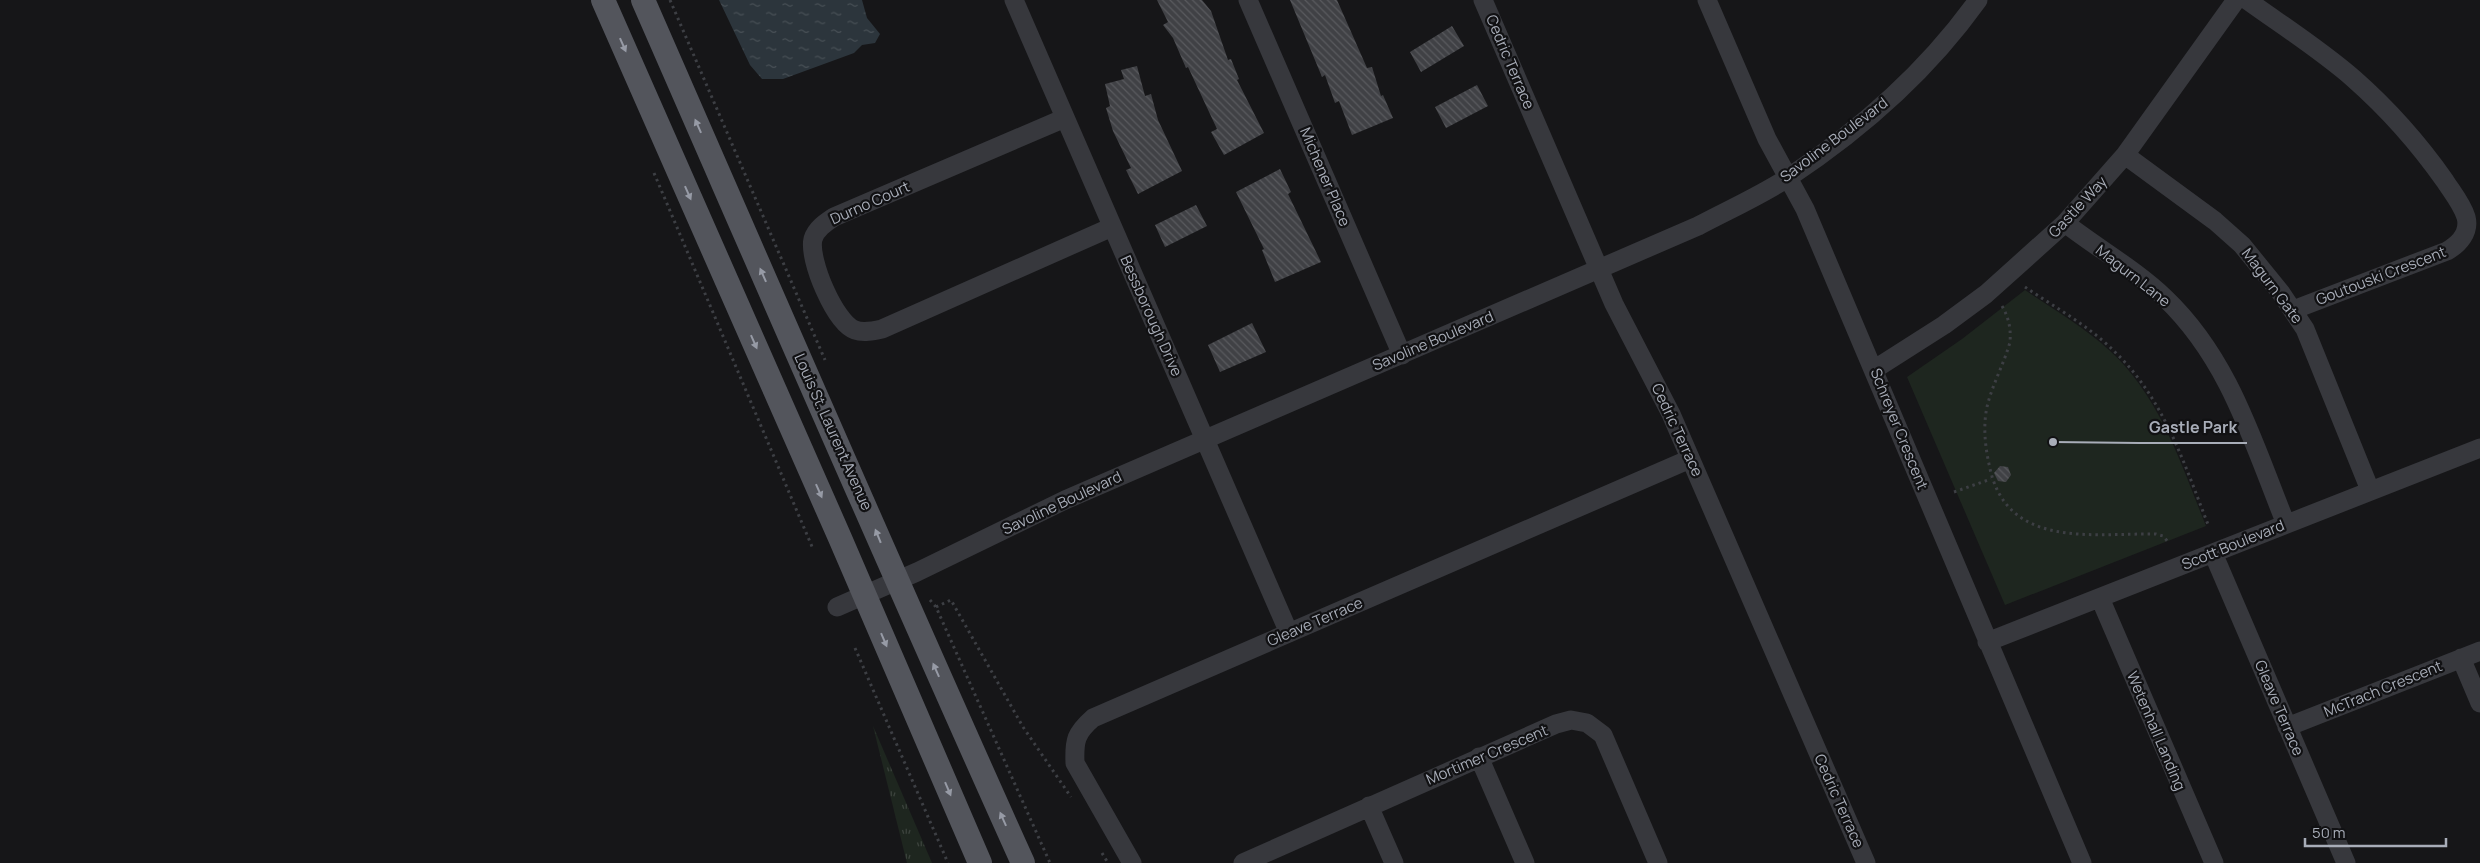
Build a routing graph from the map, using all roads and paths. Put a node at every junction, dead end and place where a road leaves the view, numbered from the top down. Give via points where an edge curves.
1 (603, 0) edge
2 (643, 0) edge
3 (670, 0) edge
4 (1014, 0) edge
5 (1248, 0) edge
6 (1483, 0) edge
7 (1706, 0) edge
8 (1978, 0) edge
9 (2236, 0) edge
10 (2247, 0) edge
11 (1065, 118) junction
12 (2126, 155) junction
13 (650, 165) dead end
14 (1788, 177) junction
15 (2064, 223) junction
16 (1112, 228) junction
17 (1599, 269) junction
18 (2025, 286) dead end
19 (2002, 306) dead end
20 (2293, 310) junction
21 (1402, 355) junction
22 (827, 364) dead end
23 (1875, 369) junction
24 (1205, 439) junction
25 (2480, 448) edge
26 (1690, 459) junction
27 (1991, 479) junction
28 (2370, 490) junction
29 (1954, 492) dead end
30 (2286, 524) junction
31 (2209, 527) dead end
32 (2169, 543) dead end
33 (813, 549) dead end
34 (2213, 553) junction
35 (897, 581) junction
36 (865, 595) junction
37 (2100, 598) junction
38 (929, 600) dead end
39 (837, 607) dead end
40 (936, 607) junction
41 (1289, 633) junction
42 (1987, 642) junction
43 (855, 648) dead end
44 (2480, 651) edge
45 (2461, 658) junction
46 (2480, 703) edge
47 (2287, 726) junction
48 (1480, 757) junction
49 (1075, 804) dead end
50 (1369, 806) junction
51 (1099, 846) dead end
52 (948, 863) edge
53 (980, 863) edge
54 (1023, 863) edge
55 (1050, 863) edge
56 (1108, 863) edge
57 (1132, 863) edge
58 (1243, 863) edge
59 (1394, 863) edge
60 (1525, 863) edge
61 (1658, 863) edge
62 (1866, 863) edge
63 (2082, 863) edge
64 (2214, 863) edge
65 (2346, 863) edge

1 -> 36 main road
35 -> 2 main road, Louis St. Laurent Avenue
3 - 22 path
4 - 11 street, Bessborough Drive
5 - 21 street, Michener Place
6 - 17 street, Cedric Terrace
7 - 14 street, Schreyer Crescent via 1767,139
8 - 14 street, Savoline Boulevard via 1947,40 1896,92 1843,137
9 - 12 street, Gastle Way
10 - 20 street, Goutouski Crescent via 2331,60 2376,99 2438,172 2466,219 2464,236 2448,251
11 - 16 street, Bessborough Drive
11 - 16 street, Durno Court via 822,225 813,238 812,252 836,313 855,330 870,332 882,329
12 - 15 street, Gastle Way
12 - 20 street, Magurn Gate via 2215,221 2260,266
13 - 33 path
14 - 17 street, Savoline Boulevard via 1698,226
14 - 23 street, Schreyer Crescent
15 - 23 street, Gastle Way via 1986,294
15 - 30 street, Magurn Lane via 2163,296 2194,329 2224,373
16 - 24 street, Bessborough Drive
17 - 21 street, Savoline Boulevard
17 - 26 street, Cedric Terrace
18 - 31 path via 2098,336 2144,384 2169,427
19 - 27 path via 2011,331 2007,353 1986,409 1985,446
20 - 28 street, Magurn Gate via 2305,329
21 - 24 street, Savoline Boulevard
23 - 42 street, Schreyer Crescent
24 - 35 street, Savoline Boulevard via 1065,500
24 - 41 street, Bessborough Drive
25 - 28 street, Scott Boulevard
26 - 41 street, Gleave Terrace
26 - 62 street, Cedric Terrace
27 - 29 path
27 - 32 path via 2016,514 2035,526 2086,536 2156,534
28 - 30 street, Scott Boulevard
30 - 34 street, Scott Boulevard
34 - 37 street, Scott Boulevard
34 - 47 street, Gleave Terrace
35 - 36 street, Savoline Boulevard
54 -> 35 main road, Louis St. Laurent Avenue
36 - 39 street, Savoline Boulevard
36 -> 53 main road
37 - 42 street, Scott Boulevard
37 - 64 street, Wetenhall Landing
38 - 40 path
40 - 49 path via 951,600 1023,727
40 - 55 path
41 - 57 street, Gleave Terrace via 1093,718 1079,730 1074,746 1075,763
42 - 63 street, Schreyer Crescent
43 - 52 path
44 - 45 street, McTrach Crescent
45 - 46 street
45 - 47 street, McTrach Crescent
47 - 65 street, Gleave Terrace
48 - 50 street, Mortimer Crescent
48 - 60 street
48 - 61 street, Mortimer Crescent via 1556,724 1572,720 1596,728 1603,735
50 - 58 street, Mortimer Crescent
50 - 59 street
51 - 56 path

